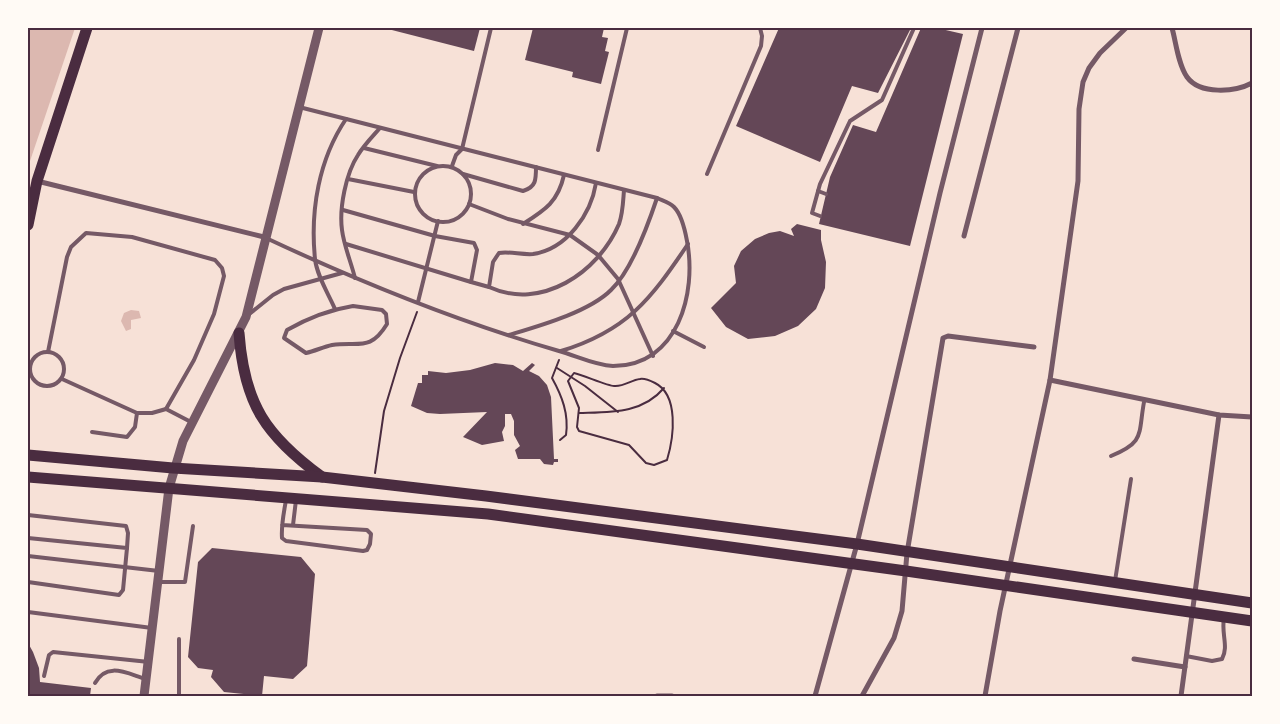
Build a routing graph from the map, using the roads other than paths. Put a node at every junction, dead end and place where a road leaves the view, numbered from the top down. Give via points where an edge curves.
1 (87, 28) edge
2 (319, 28) edge
3 (492, 28) edge
4 (627, 28) edge
5 (760, 28) edge
6 (914, 28) edge
7 (982, 28) edge
8 (1018, 28) edge
9 (1126, 28) edge
10 (1172, 28) edge
11 (1252, 83) edge
12 (298, 107) junction
13 (346, 119) junction
14 (380, 128) junction
15 (364, 148) junction
16 (462, 149) junction
17 (598, 150) dead end
18 (438, 166) junction
19 (452, 166) junction
20 (536, 168) junction
21 (463, 174) junction
22 (564, 174) junction
23 (707, 174) dead end
24 (348, 179) junction
25 (37, 181) junction
26 (596, 183) junction
27 (624, 190) junction
28 (818, 191) junction
29 (414, 192) junction
30 (826, 194) dead end
31 (657, 198) junction
32 (469, 204) junction
33 (343, 210) junction
34 (820, 216) dead end
35 (438, 221) junction
36 (523, 224) junction
37 (28, 225) edge
38 (570, 235) junction
39 (435, 236) junction
40 (964, 236) dead end
41 (264, 237) junction
42 (346, 244) junction
43 (688, 244) junction
44 (598, 255) junction
45 (316, 260) junction
46 (427, 270) junction
47 (342, 273) junction
48 (321, 278) junction
49 (355, 278) junction
50 (618, 279) junction
51 (471, 282) junction
52 (489, 287) junction
53 (418, 302) junction
54 (335, 309) junction
55 (634, 314) junction
56 (246, 317) junction
57 (673, 331) junction
58 (239, 333) junction
59 (509, 335) junction
60 (704, 347) dead end
61 (1034, 347) dead end
62 (561, 351) junction
63 (48, 352) junction
64 (653, 356) junction
65 (30, 378) edge
66 (62, 378) junction
67 (1050, 380) junction
68 (1144, 402) junction
69 (166, 409) junction
70 (137, 413) junction
71 (1219, 416) junction
72 (1252, 417) edge
73 (193, 423) junction
74 (92, 432) dead end
75 (28, 455) edge
76 (1111, 456) dead end
77 (173, 468) junction
78 (28, 477) edge
79 (322, 477) junction
80 (1131, 479) dead end
81 (169, 488) junction
82 (291, 498) junction
83 (28, 515) edge
84 (282, 524) junction
85 (293, 525) junction
86 (193, 526) dead end
87 (28, 538) edge
88 (857, 544) junction
89 (128, 548) junction
90 (907, 552) junction
91 (28, 556) edge
92 (852, 563) junction
93 (1011, 567) junction
94 (126, 568) junction
95 (159, 571) junction
96 (906, 571) junction
97 (28, 582) edge
98 (158, 582) junction
99 (1115, 582) junction
100 (1007, 586) junction
101 (1194, 594) junction
102 (1252, 603) edge
103 (28, 612) edge
104 (1191, 612) junction
105 (1224, 617) junction
106 (1252, 621) edge
107 (152, 628) junction
108 (180, 639) dead end
109 (1186, 656) junction
110 (1134, 659) dead end
111 (149, 662) junction
112 (1185, 667) junction
113 (44, 676) dead end
114 (146, 679) junction
115 (95, 683) dead end
116 (144, 696) edge
117 (179, 696) edge
118 (657, 696) edge
119 (672, 696) edge
120 (815, 696) edge
121 (862, 696) edge
122 (985, 696) edge
123 (1181, 696) edge

1 - 25 main road
2 - 12 street
3 - 16 lane
4 - 17 lane
5 - 23 lane via 761,46
6 - 28 lane via 882,100 850,121 834,163
7 - 88 street
8 - 40 street
9 - 67 street via 1100,53 1083,82 1079,109 1078,181
10 - 11 street via 1184,73 1192,82 1224,90
12 - 13 lane
12 - 41 street
13 - 14 lane
13 - 45 lane via 336,133 321,173 315,215
14 - 15 lane
14 - 16 lane
15 - 18 lane
15 - 24 lane
16 - 19 lane
16 - 20 lane
18 - 19 lane
18 - 29 lane via 420,177
19 - 21 lane
20 - 21 lane via 536,183 523,192
20 - 22 lane
21 - 32 lane via 469,185
22 - 26 lane
22 - 36 lane via 558,194 550,205
24 - 29 lane
24 - 33 lane
25 - 37 main road
25 - 41 street
26 - 27 lane
26 - 38 lane via 588,208
27 - 31 lane
27 - 44 lane via 619,224
28 - 30 lane
28 - 34 lane via 812,213
29 - 35 lane via 421,213
31 - 43 lane via 676,209
31 - 50 lane via 643,238
32 - 35 lane via 458,218 450,222
32 - 36 lane
33 - 39 lane
33 - 42 lane via 341,222
35 - 39 lane
36 - 38 lane
38 - 44 lane
38 - 52 lane via 555,248 541,253 499,254 493,262
39 - 46 lane
39 - 51 lane via 474,243
41 - 45 lane
41 - 56 street
42 - 46 lane
42 - 49 lane
43 - 55 lane via 659,287
43 - 57 lane via 689,289
44 - 50 lane
44 - 52 lane via 576,277 541,294 506,294
45 - 47 lane
45 - 48 lane
46 - 51 lane
46 - 53 lane
47 - 48 lane
47 - 49 lane
48 - 54 lane
48 - 56 lane via 273,295
49 - 53 lane
50 - 55 lane
50 - 59 lane via 610,290 571,314
51 - 52 lane
53 - 59 lane
54 - 54 lane via 286,330 284,338 306,353 340,344 363,345 371,342 387,324 382,310 353,306
55 - 62 lane via 580,345
55 - 64 lane
56 - 58 street
57 - 60 lane
57 - 64 lane
58 - 73 street
58 - 79 main road via 244,376 262,419 282,445
59 - 62 lane
61 - 90 street via 943,338
62 - 64 lane via 612,366
63 - 65 lane via 40,354 30,364
63 - 66 lane via 61,360
63 - 69 lane via 67,257 71,247 86,233 132,237 215,260 224,276 214,314 194,360
65 - 66 lane via 47,385 58,383
66 - 70 lane
67 - 68 street
67 - 93 street
68 - 71 street
68 - 76 lane via 1137,440 1132,447
69 - 70 lane
69 - 73 lane
70 - 74 lane via 135,427 127,437
71 - 72 street
71 - 101 street
73 - 77 street
75 - 77 main road
77 - 79 main road
77 - 81 street
78 - 81 main road
79 - 88 main road
80 - 99 lane
81 - 82 main road
81 - 95 street
82 - 84 lane
82 - 85 lane
82 - 92 main road via 488,514
83 - 89 lane via 126,526
84 - 85 lane
84 - 85 lane via 282,538 286,541 362,551 367,550 370,544 371,534 367,530
86 - 98 lane via 185,582
87 - 89 lane
88 - 90 main road
88 - 92 street
89 - 94 lane
90 - 93 main road
90 - 96 street
91 - 94 lane
92 - 96 main road
92 - 120 street
93 - 99 main road
93 - 100 street
94 - 95 lane
94 - 97 lane via 123,590 119,595
95 - 98 street
96 - 100 main road
96 - 121 street via 902,611 894,638
98 - 107 street
99 - 101 main road
100 - 104 main road
100 - 122 street
101 - 102 main road
101 - 104 street
103 - 107 lane
104 - 105 main road
104 - 109 street
105 - 106 main road
105 - 109 lane via 1222,634 1226,648 1222,660 1217,662
107 - 111 street
108 - 117 lane
109 - 112 street
110 - 112 street
111 - 113 lane via 53,652
111 - 114 street
112 - 123 street
114 - 115 lane via 111,670 99,675
114 - 116 street
118 - 119 street

